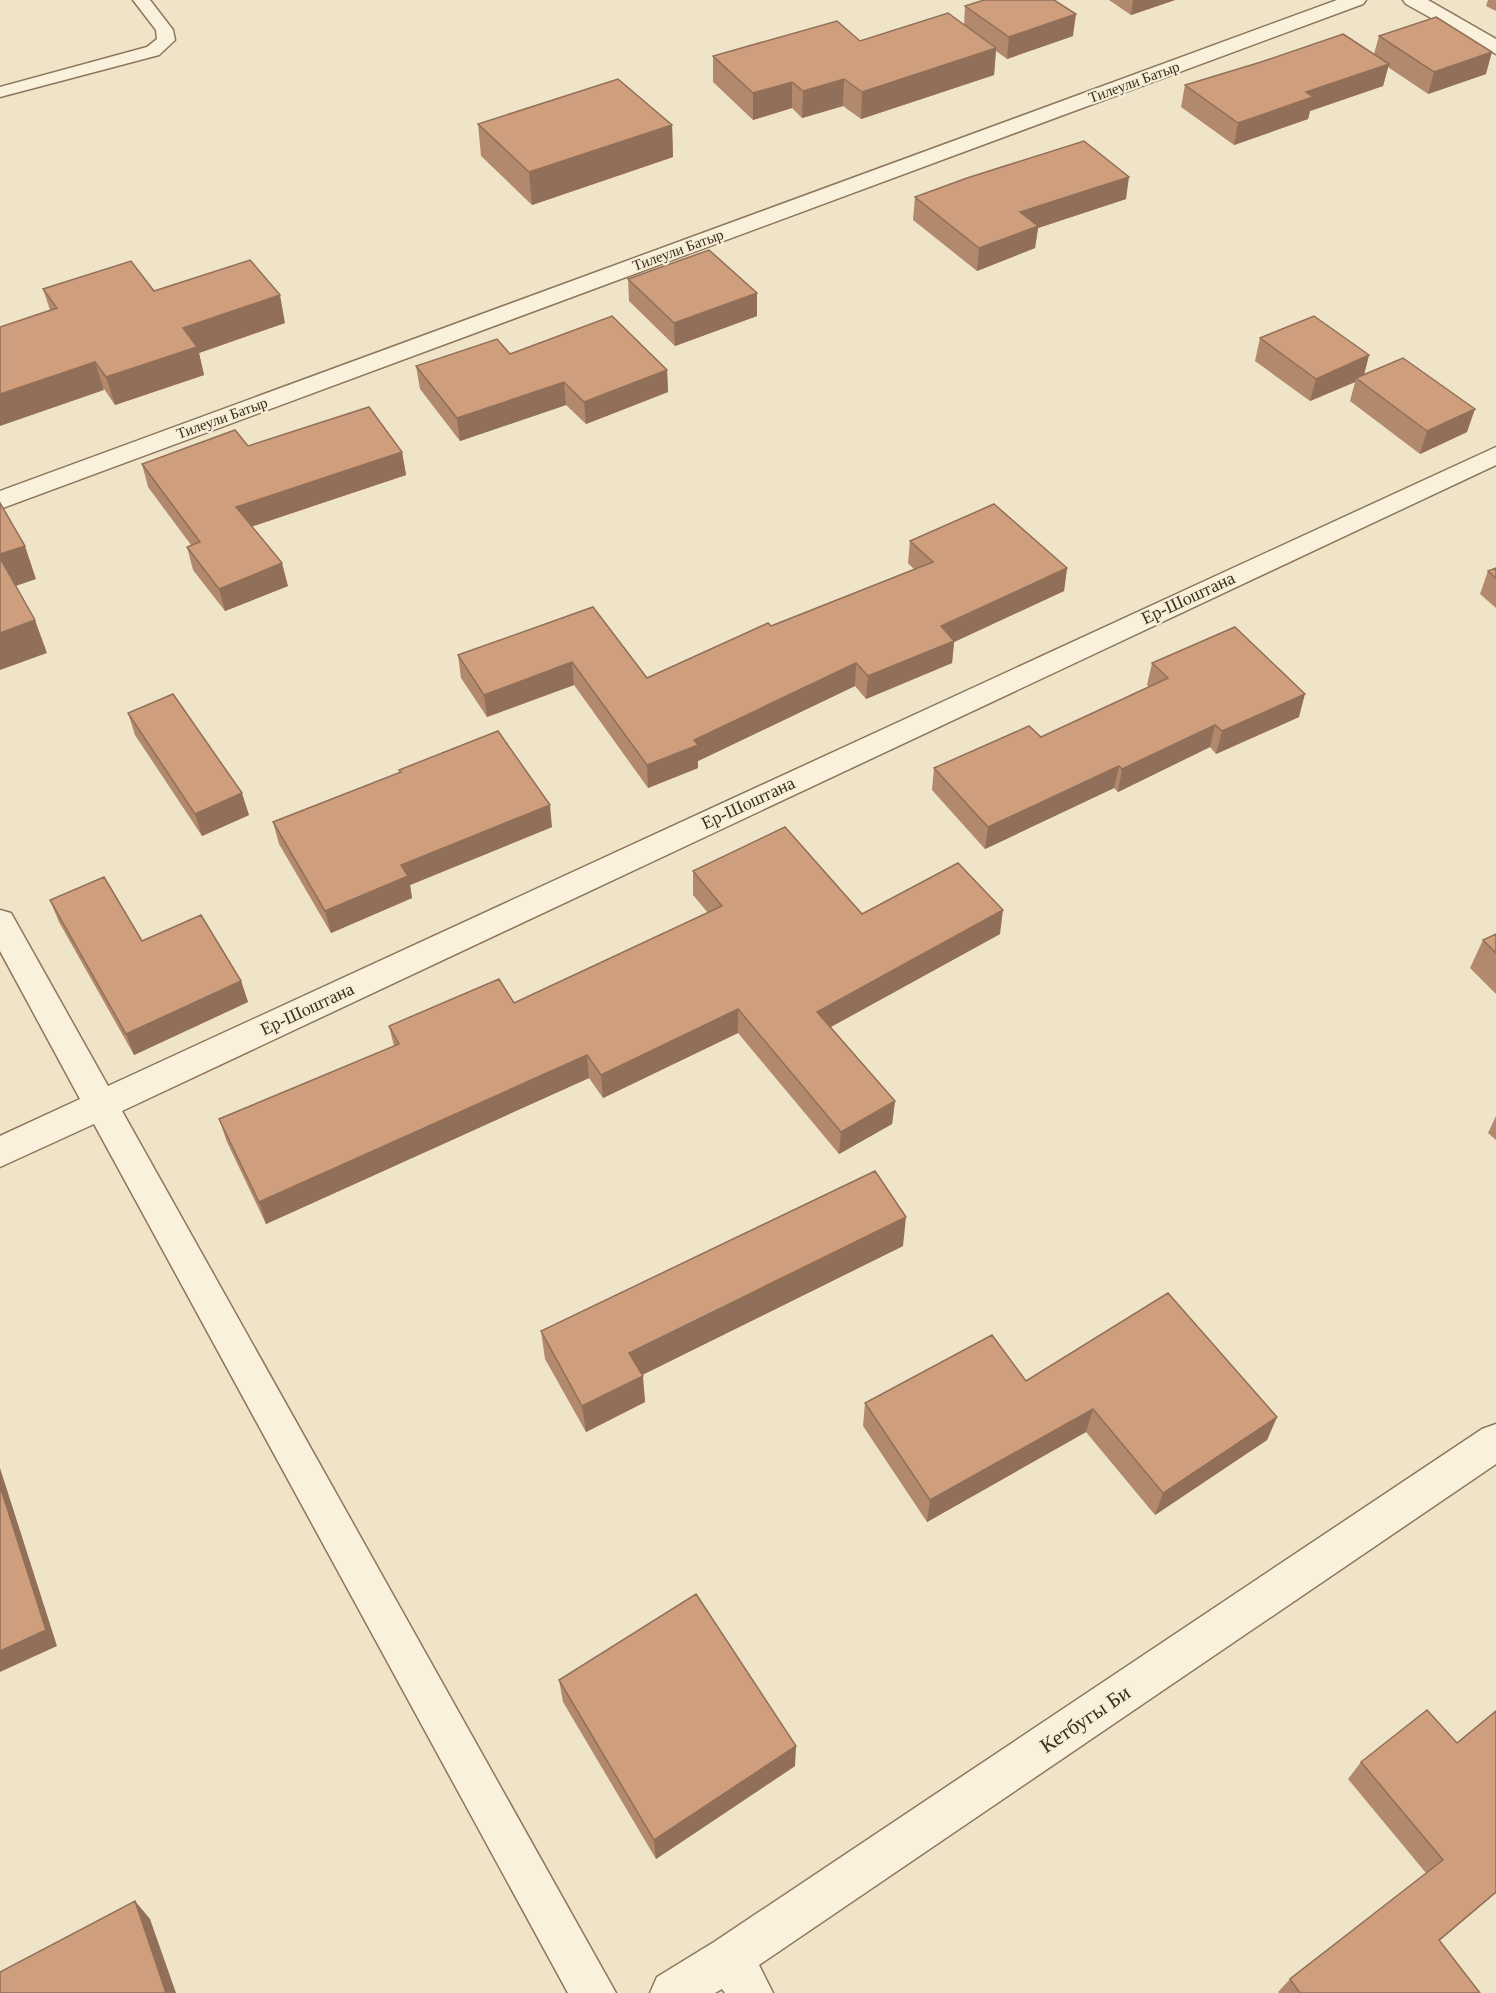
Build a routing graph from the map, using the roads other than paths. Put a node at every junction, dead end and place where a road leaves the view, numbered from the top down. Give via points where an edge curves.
1 (141, 0) edge
2 (1356, 0) edge
3 (1413, 0) edge
4 (1496, 48) edge
5 (0, 92) edge
6 (1496, 454) edge
7 (0, 500) edge
8 (0, 922) edge
9 (101, 1105) junction
10 (0, 1152) edge
11 (1496, 1443) edge
12 (740, 1976) edge
13 (592, 1993) edge
14 (673, 1993) edge

1 - 5 lane via 164,30 166,40 153,51
2 - 7 street, Тилеули Батыр
3 - 4 street
6 - 9 street, Ер-Шоштана
8 - 9 street
9 - 10 street, Ер-Шоштана
9 - 13 street
11 - 12 street, Кетбугы Би
12 - 14 street, Кетбугы Би

